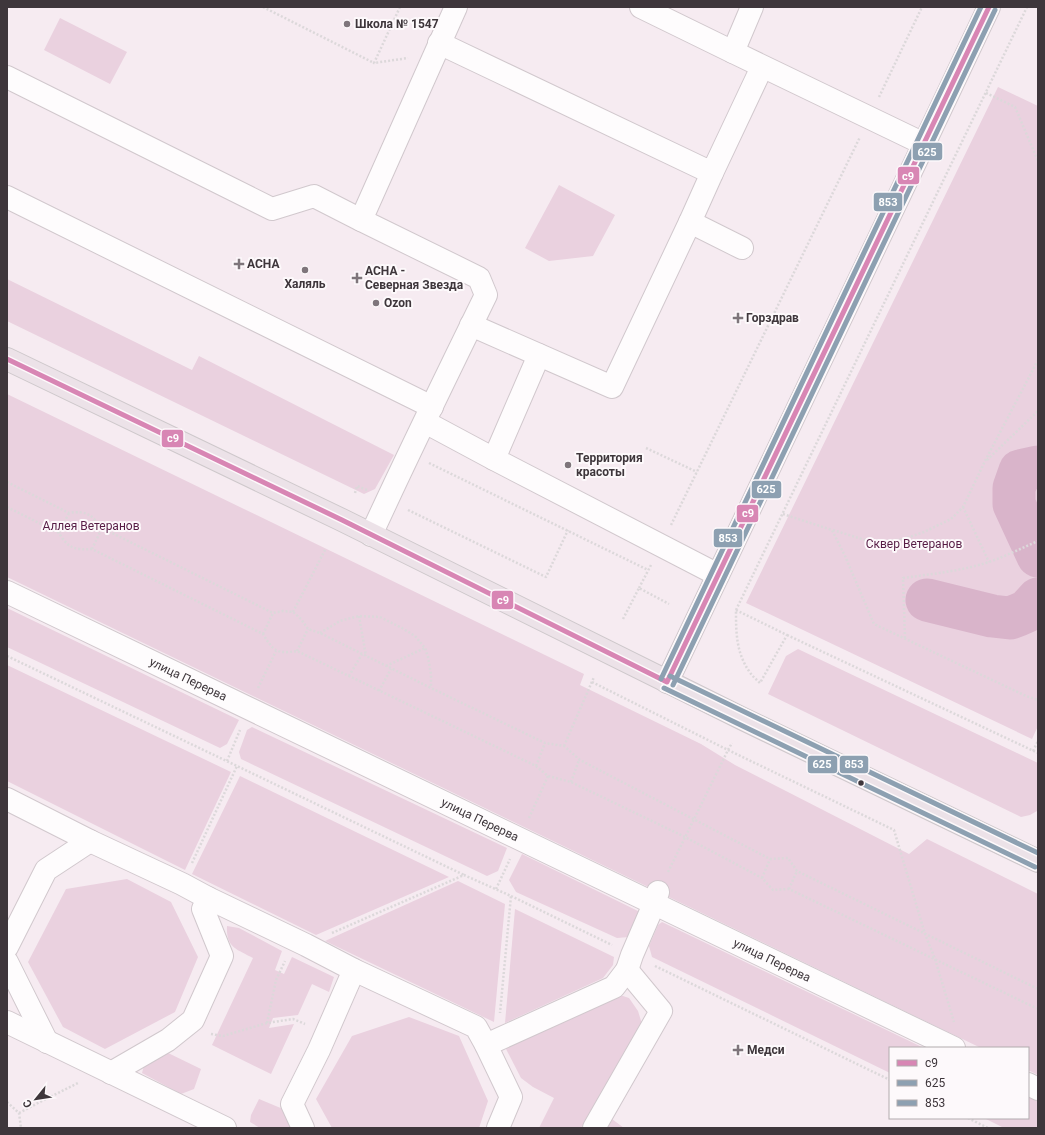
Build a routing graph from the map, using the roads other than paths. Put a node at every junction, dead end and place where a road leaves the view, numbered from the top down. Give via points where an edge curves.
1 (456, 7) edge
2 (641, 7) edge
3 (752, 7) edge
4 (989, 7) edge
5 (437, 48) junction
6 (733, 52) junction
7 (762, 66) junction
8 (7, 77) edge
9 (924, 144) junction
10 (712, 173) junction
11 (7, 198) edge
12 (361, 220) junction
13 (690, 222) junction
14 (742, 248) dead end
15 (471, 325) junction
16 (539, 355) junction
17 (7, 359) edge
18 (428, 415) junction
19 (494, 459) junction
20 (371, 535) junction
21 (718, 575) junction
22 (7, 592) edge
23 (667, 682) junction
24 (7, 799) edge
25 (90, 841) junction
26 (1036, 855) edge
27 (208, 898) junction
28 (656, 898) junction
29 (7, 947) edge
30 (7, 962) edge
31 (630, 962) junction
32 (354, 970) junction
33 (7, 1022) edge
34 (48, 1042) junction
35 (492, 1042) junction
36 (952, 1047) edge
37 (111, 1073) junction
38 (1029, 1084) edge
39 (1038, 1089) edge
40 (225, 1128) edge
41 (303, 1128) edge
42 (498, 1128) edge
43 (594, 1128) edge

1 - 5 street
2 - 6 street
3 - 6 street
4 - 9 street
5 - 10 street
5 - 12 street
6 - 7 street
7 - 9 street
7 - 10 street
8 - 12 street via 272,209 314,196
9 - 21 street
10 - 13 street
11 - 18 street
12 - 15 street via 479,278 486,295
13 - 14 street
13 - 16 street via 612,387
15 - 16 street
15 - 18 street
16 - 19 street
17 - 20 main road
18 - 19 street
18 - 20 street
19 - 21 street
20 - 23 main road
21 - 23 street
22 - 28 street, улица Перерва
23 - 26 main road
24 - 25 street
25 - 27 street
25 - 29 street via 46,870
27 - 32 street
27 - 37 street via 203,909 222,956 193,1020 168,1040
28 - 31 street
28 - 36 street, улица Перерва
30 - 34 street
31 - 35 street via 614,987
31 - 43 street via 661,1011
32 - 35 street via 476,1027
32 - 41 street via 292,1104
33 - 34 street
34 - 37 street
35 - 42 street via 511,1097
37 - 40 street
38 - 39 street

